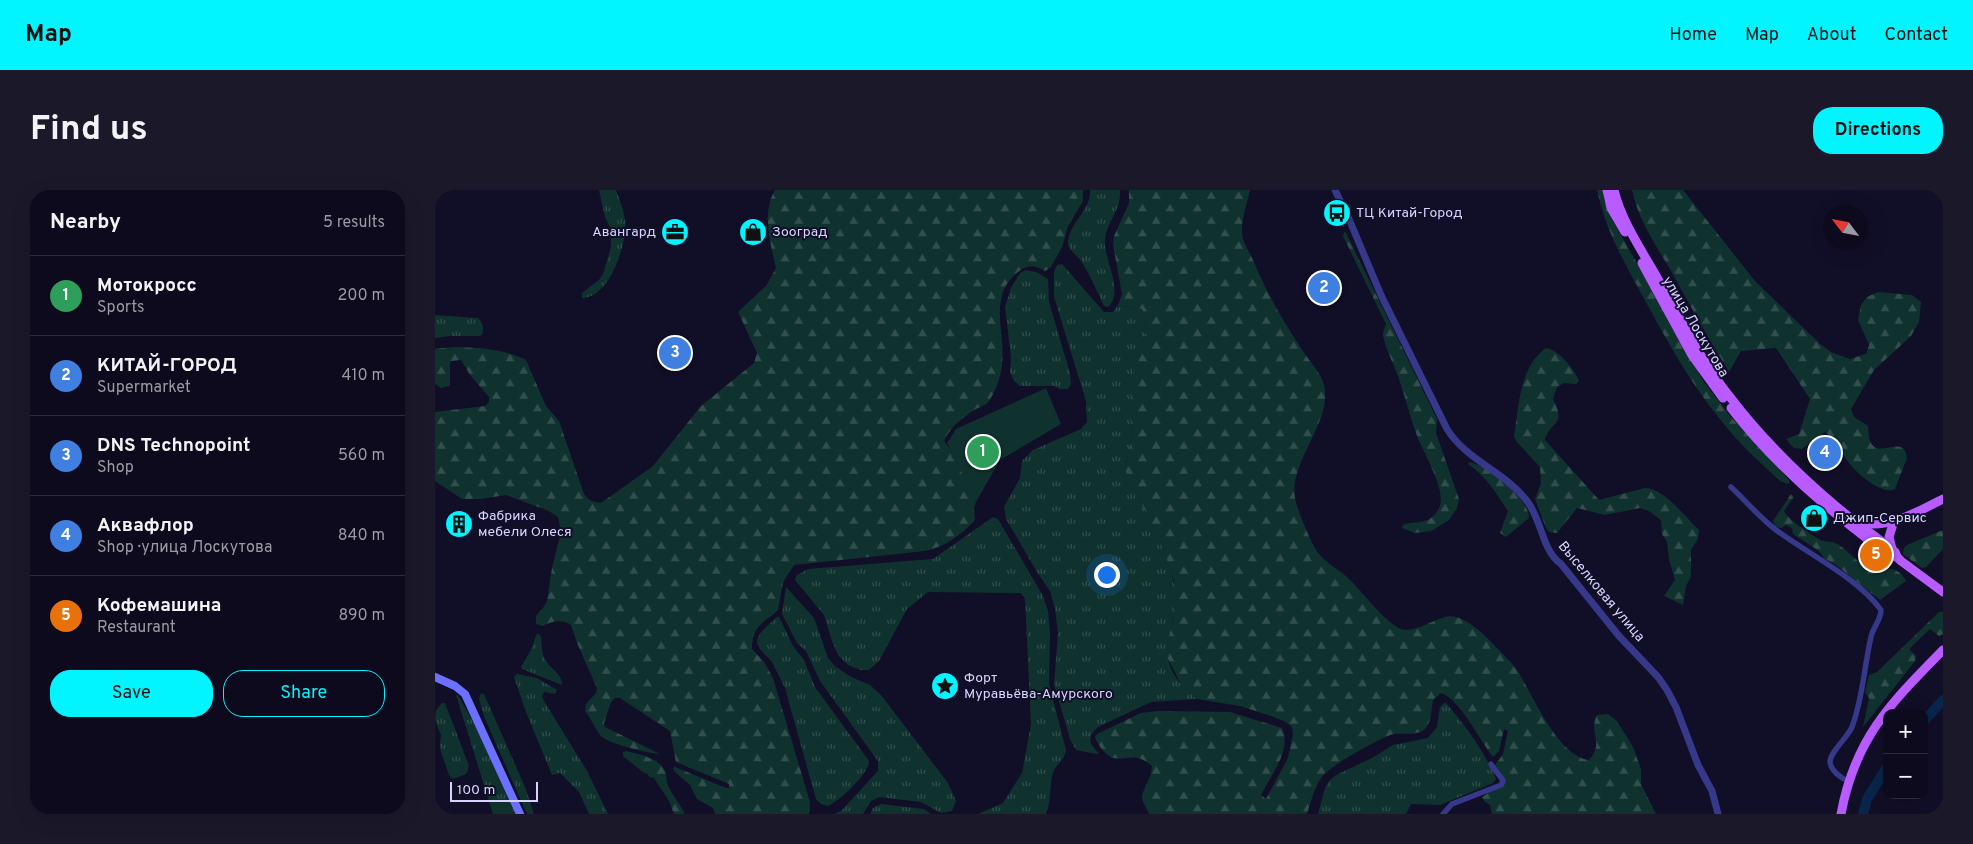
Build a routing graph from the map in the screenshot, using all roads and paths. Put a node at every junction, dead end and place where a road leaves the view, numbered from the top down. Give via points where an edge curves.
1 (1335, 190) edge
2 (1607, 190) edge
3 (1614, 190) edge
4 (1731, 487) dead end
5 (1943, 499) edge
6 (1855, 521) junction
7 (1894, 521) junction
8 (1876, 542) junction
9 (1897, 556) junction
10 (1943, 592) edge
11 (1943, 650) edge
12 (435, 677) edge
13 (1491, 764) dead end
14 (1848, 781) junction
15 (520, 814) edge
16 (1443, 814) edge
17 (1718, 814) edge
18 (1841, 814) edge

1 - 17 street, Выселковая улица via 1381,295 1447,429 1455,442 1527,501 1551,556 1658,677 1676,707
2 - 8 main road, улица Лоскутова via 1611,208 1692,355 1714,386 1745,426 1808,491
3 - 6 main road, улица Лоскутова via 1636,242 1691,340 1724,390 1811,484
4 - 14 street via 1774,528 1833,568 1881,610 1873,628 1856,716 1849,732 1831,756 1832,767
5 - 7 main road
6 - 7 main road via 1883,524
6 - 8 main road, улица Лоскутова
7 - 8 main road
7 - 9 main road via 1889,537
8 - 9 main road, улица Лоскутова via 1892,556
9 - 10 main road, улица Лоскутова
11 - 14 main road via 1876,726 1862,747
12 - 15 main road via 465,694
13 - 16 street via 1502,778 1501,785 1452,804
14 - 18 main road

